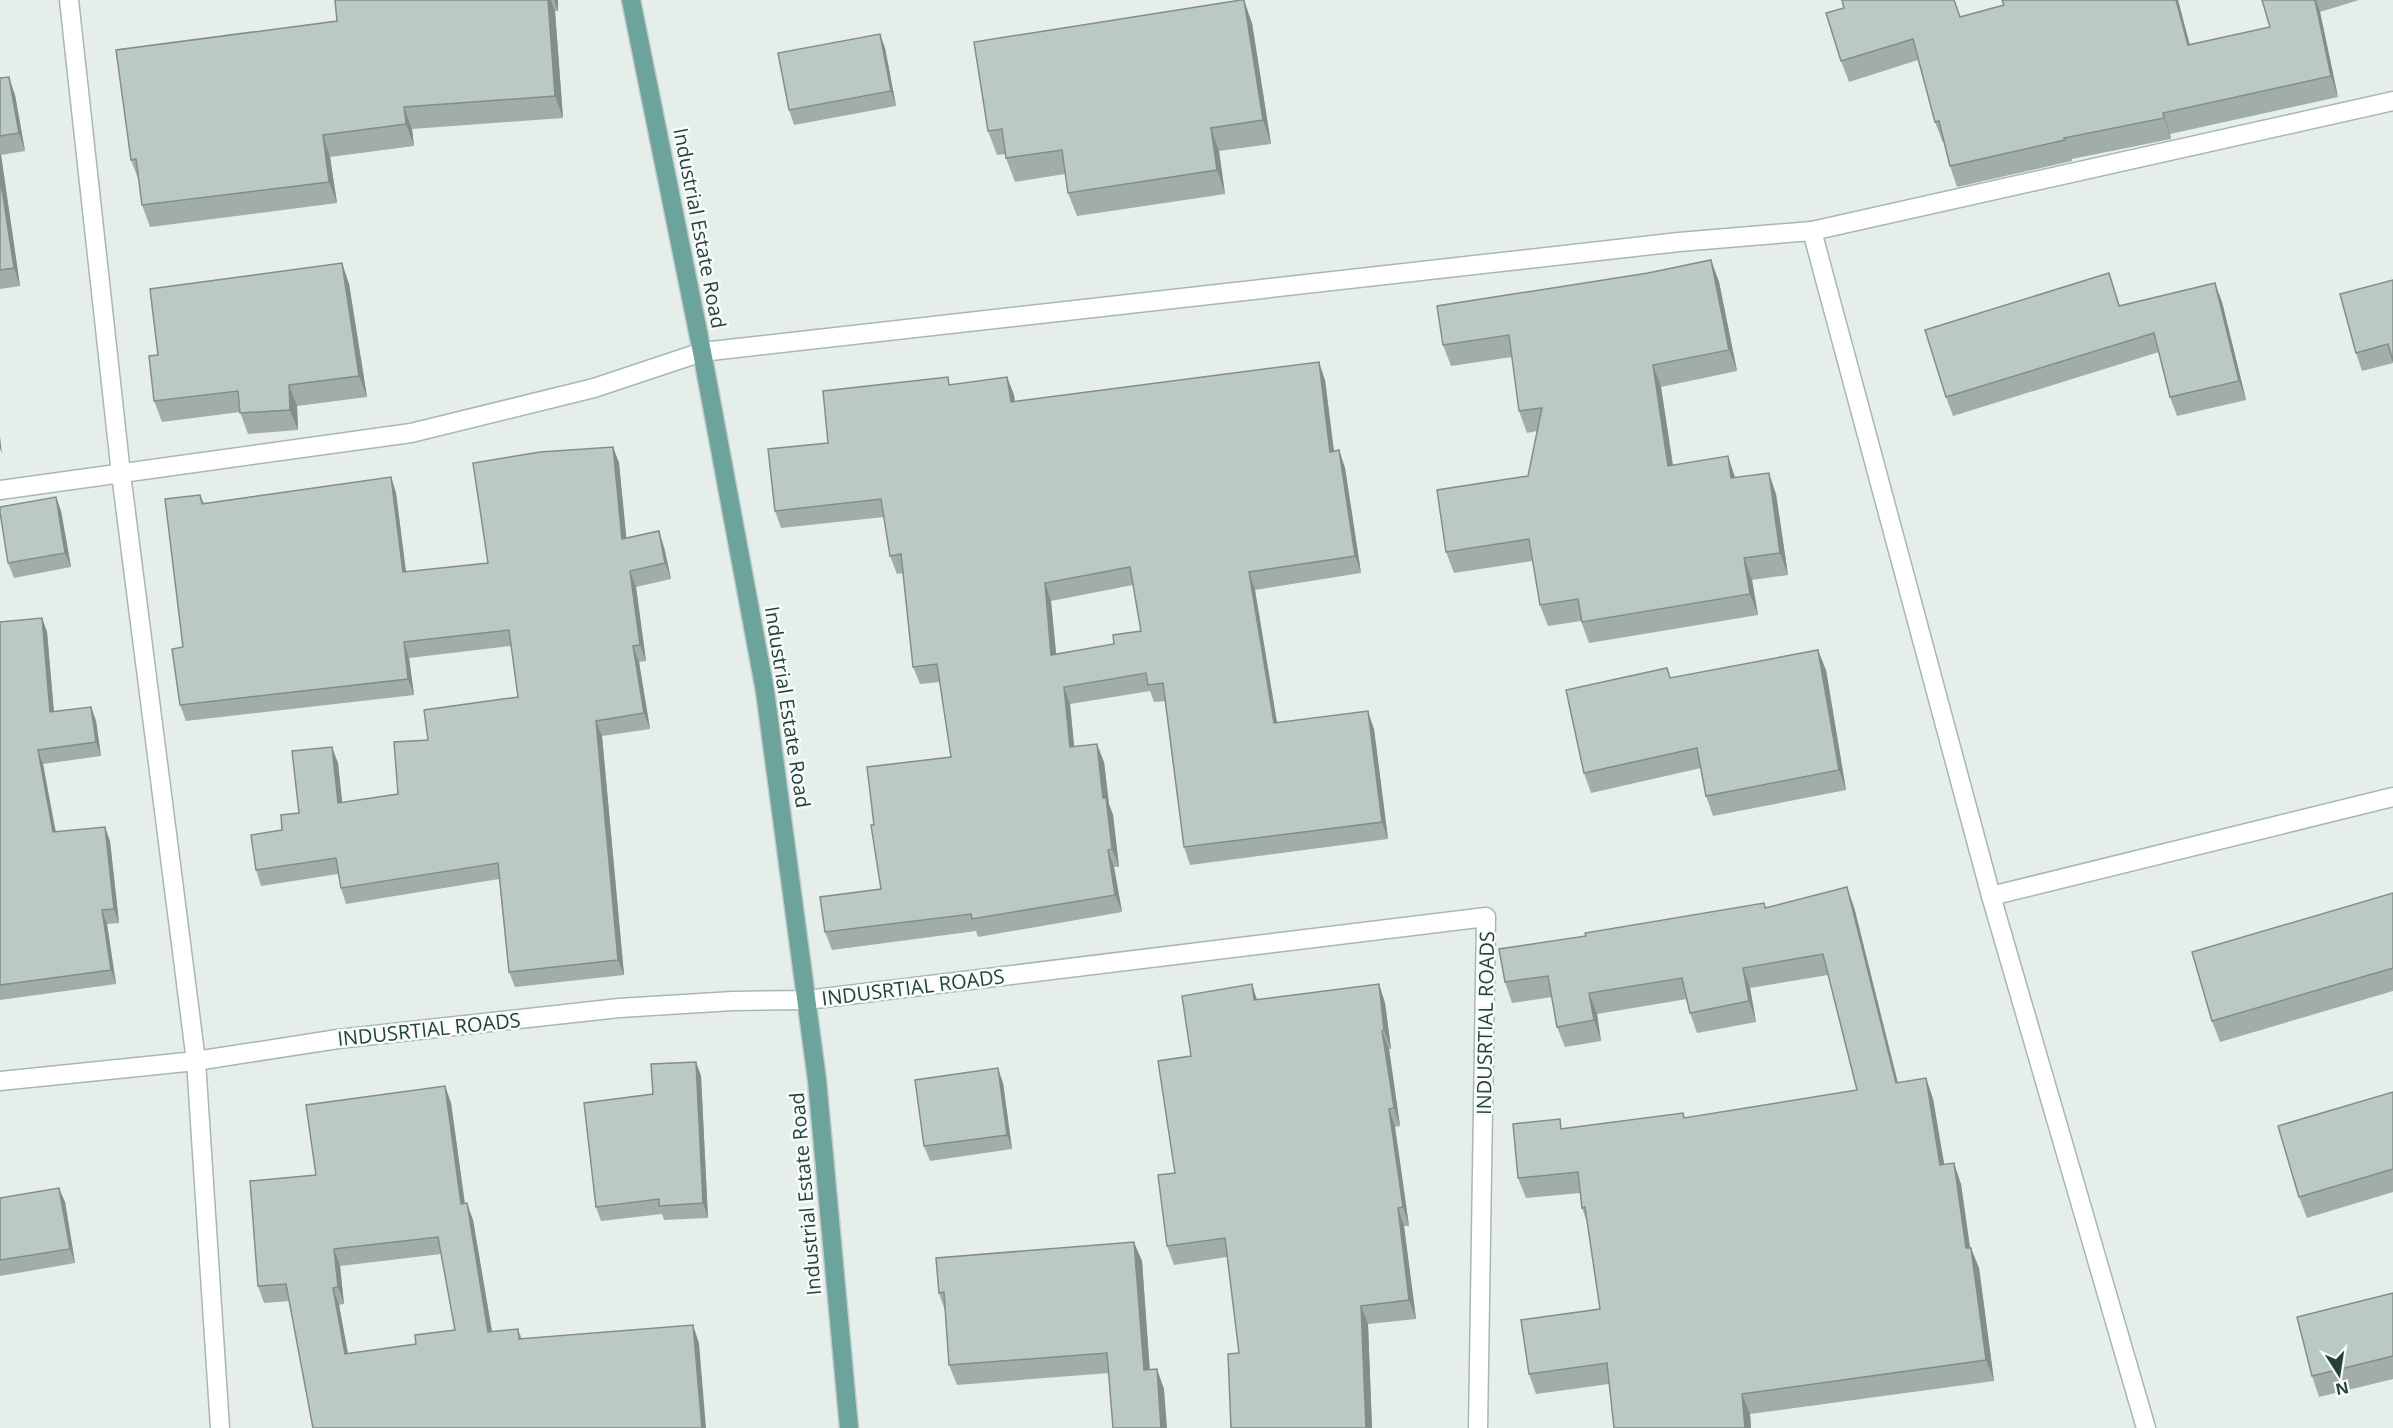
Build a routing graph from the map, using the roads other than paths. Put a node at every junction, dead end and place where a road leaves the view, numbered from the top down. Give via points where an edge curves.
1 (69, 0) edge
2 (631, 0) edge
3 (2393, 101) edge
4 (1812, 231) junction
5 (702, 352) junction
6 (121, 474) junction
7 (0, 490) edge
8 (2393, 797) edge
9 (1991, 896) junction
10 (807, 1000) junction
11 (196, 1061) junction
12 (0, 1081) edge
13 (220, 1428) edge
14 (849, 1428) edge
15 (1478, 1428) edge
16 (2146, 1428) edge

1 - 6 street
2 - 5 main road, Industrial Estate Road
3 - 4 street
4 - 5 street via 1678,242
4 - 9 street
5 - 6 street via 594,388 411,433
5 - 10 main road, Industrial Estate Road via 765,691
6 - 7 street
6 - 11 street
8 - 9 street
9 - 16 street
10 - 11 street, INDUSRTIAL ROADS via 619,1008 338,1039
10 - 14 main road, Industrial Estate Road
10 - 15 street, INDUSRTIAL ROADS via 1486,917
11 - 12 street, INDUSRTIAL ROADS
11 - 13 street

